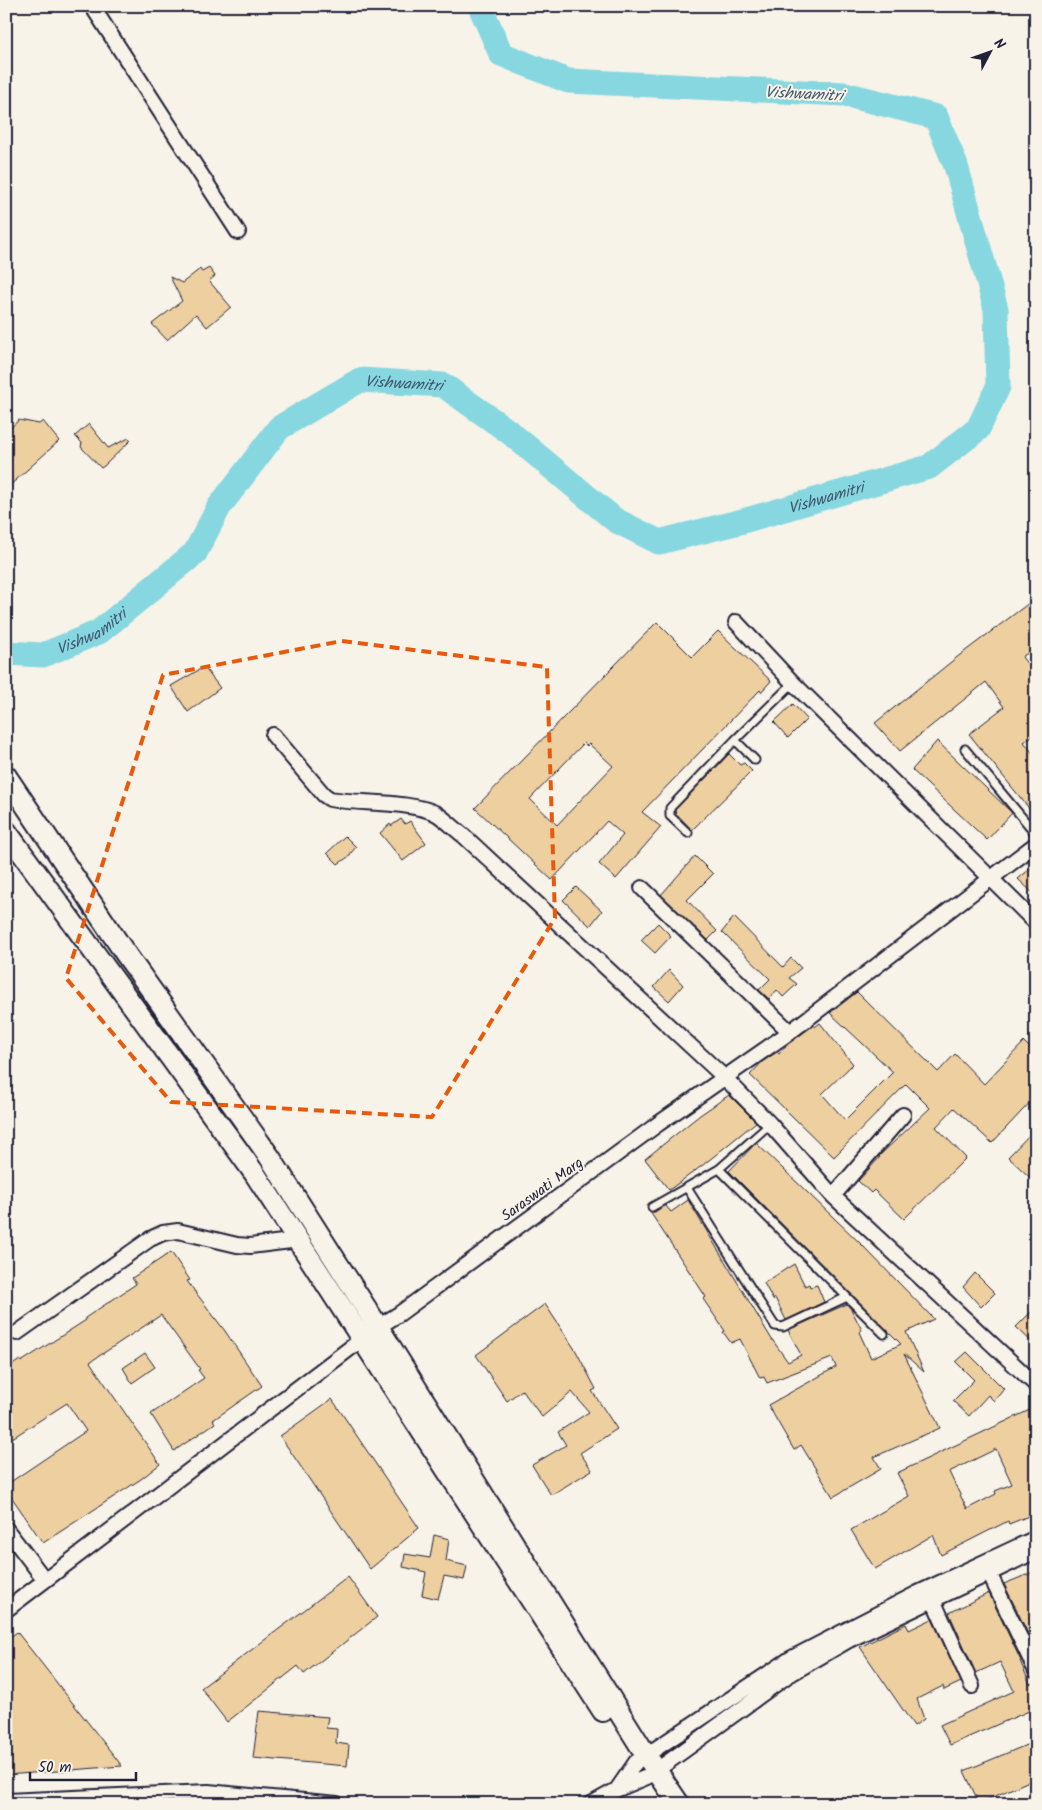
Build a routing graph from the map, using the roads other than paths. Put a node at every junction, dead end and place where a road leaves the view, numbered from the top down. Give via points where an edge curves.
1 (92, 6) edge
2 (238, 232) dead end
3 (736, 622) dead end
4 (793, 683) junction
5 (273, 735) dead end
6 (735, 740) junction
7 (965, 750) dead end
8 (756, 760) dead end
9 (6, 776) edge
10 (6, 830) edge
11 (688, 833) dead end
12 (1036, 834) edge
13 (1036, 844) edge
14 (991, 878) junction
15 (642, 888) dead end
16 (1036, 923) edge
17 (790, 1032) junction
18 (724, 1077) junction
19 (903, 1115) dead end
20 (770, 1124) junction
21 (719, 1168) junction
22 (687, 1188) junction
23 (833, 1196) junction
24 (652, 1207) dead end
25 (299, 1240) junction
26 (847, 1297) junction
27 (378, 1326) junction
28 (17, 1333) dead end
29 (884, 1334) dead end
30 (362, 1338) junction
31 (1036, 1386) edge
32 (6, 1529) edge
33 (1036, 1538) edge
34 (1036, 1551) edge
35 (988, 1573) junction
36 (45, 1580) junction
37 (932, 1600) junction
38 (6, 1610) edge
39 (1036, 1671) edge
40 (972, 1686) dead end
41 (647, 1766) junction
42 (6, 1801) edge
43 (337, 1804) edge
44 (591, 1804) edge
45 (665, 1804) edge
46 (679, 1804) edge

1 - 2 street
3 - 4 street
4 - 6 lane
4 - 14 street
5 - 18 street via 330,799 401,805 438,815
6 - 8 lane
6 - 11 lane via 670,808 670,816
7 - 12 lane
9 - 27 main road via 125,953 269,1156
10 - 25 main road via 255,1174
13 - 14 street, Saraswati Marg
14 - 16 street
14 - 17 street, Saraswati Marg
15 - 17 street
17 - 18 street, Saraswati Marg
18 - 20 street
18 - 27 street, Saraswati Marg via 400,1314
19 - 23 street
20 - 21 lane
20 - 23 street
21 - 22 lane
21 - 26 lane
22 - 24 lane
22 - 26 lane via 775,1326 783,1327
23 - 31 street
25 - 28 street via 250,1246 178,1230 163,1233
25 - 30 main road
26 - 29 lane
27 - 30 street, Saraswati Marg
27 - 41 main road
30 - 36 street, Saraswati Marg
30 - 41 main road
32 - 36 street
33 - 41 street via 790,1658
34 - 35 street
35 - 37 street
35 - 39 street
36 - 38 street, Saraswati Marg
37 - 40 street
37 - 41 street via 849,1640 787,1676
41 - 44 street via 618,1789
41 - 45 main road
41 - 46 main road
42 - 43 street via 208,1792

